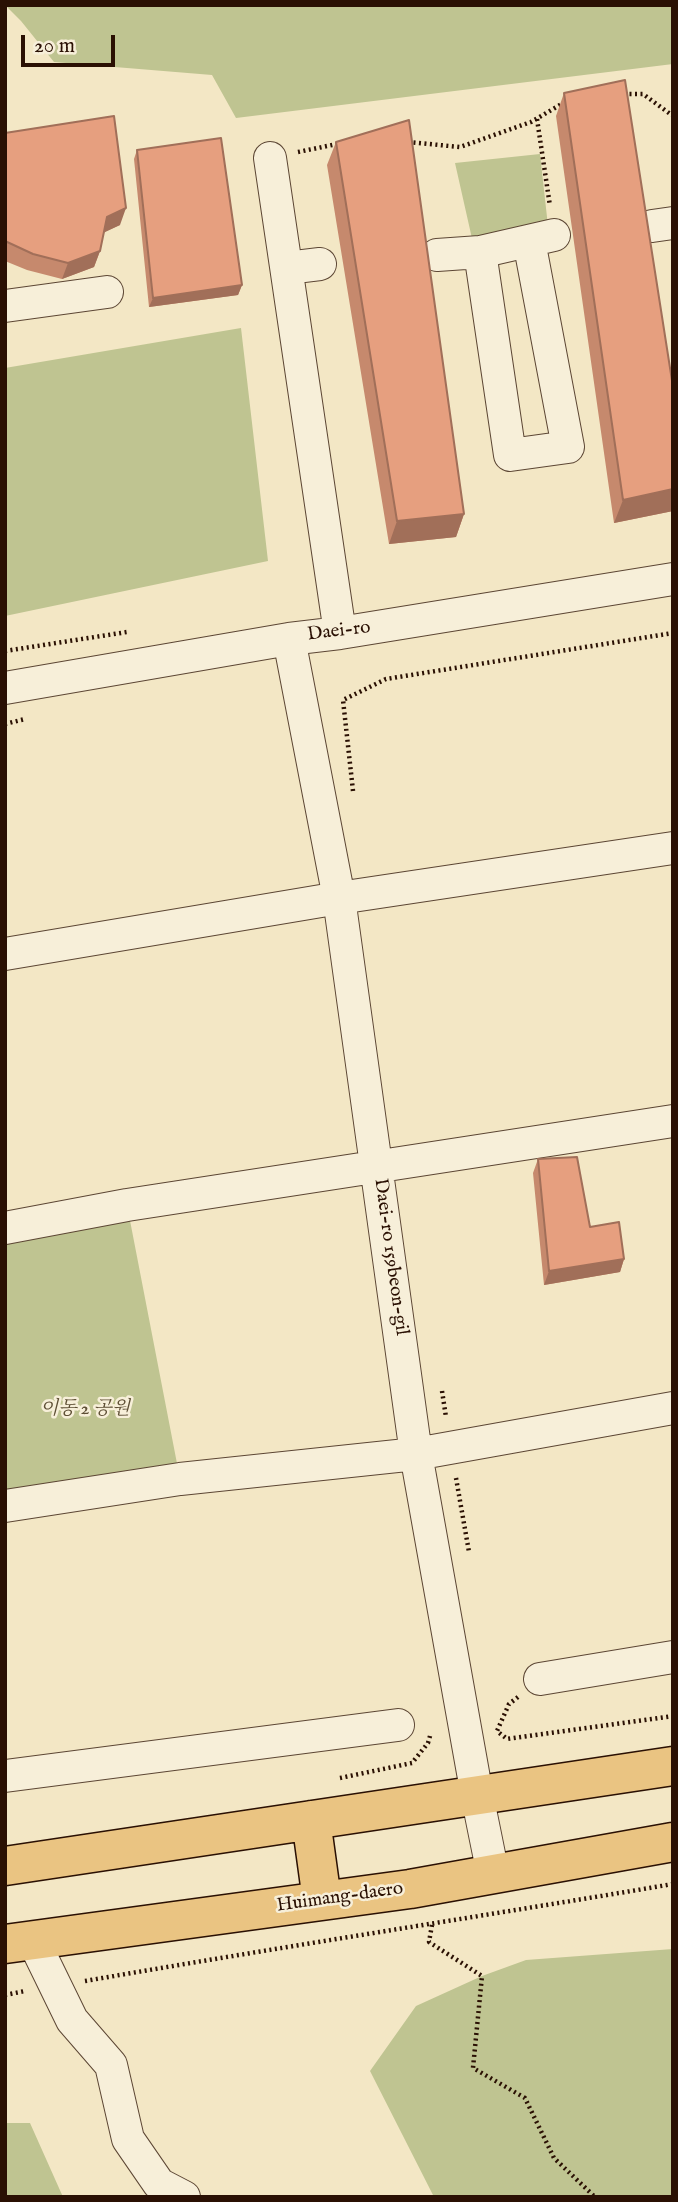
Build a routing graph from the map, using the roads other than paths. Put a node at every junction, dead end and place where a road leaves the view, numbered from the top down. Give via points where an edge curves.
1 (270, 158) road end
2 (480, 252) junction
3 (437, 255) dead end
4 (320, 264) dead end
5 (287, 268) junction
6 (107, 292) dead end
7 (5, 306) edge
8 (673, 579) edge
9 (340, 633) junction
10 (289, 639) junction
11 (5, 688) edge
12 (673, 848) edge
13 (340, 898) junction
14 (5, 954) edge
15 (673, 1121) edge
16 (378, 1168) junction
17 (5, 1228) edge
18 (673, 1408) edge
19 (416, 1454) junction
20 (5, 1506) edge
21 (673, 1657) edge
22 (540, 1679) road end
23 (398, 1725) dead end
24 (673, 1766) edge
25 (5, 1776) edge
26 (477, 1796) junction
27 (311, 1820) junction
28 (673, 1842) edge
29 (5, 1866) edge
30 (494, 1874) junction
31 (322, 1900) junction
32 (19, 1942) edge
33 (184, 2197) edge

1 - 5 street
2 - 2 street via 510,455 568,447 541,238
2 - 3 street
4 - 5 street
5 - 9 street
6 - 7 street
8 - 9 street, Daei-ro
9 - 10 street, Daei-ro
10 - 11 street, Daei-ro
10 - 13 street, Daei-ro 159beon-gil
12 - 13 street
13 - 14 street
13 - 16 street, Daei-ro 159beon-gil
15 - 16 street
16 - 17 street
16 - 19 street, Daei-ro 159beon-gil
18 - 19 street
19 - 20 street via 180,1479
19 - 26 street, Daei-ro 159beon-gil
21 - 22 street
23 - 25 street
24 - 26 main road
26 - 27 main road
26 - 30 street, Daei-ro 159beon-gil
27 - 29 main road
27 - 31 main road
28 - 30 main road, Huimang-daero
30 - 31 main road, Huimang-daero
31 - 32 main road, Huimang-daero
32 - 33 street via 56,1986 72,2020 111,2065 128,2139 159,2183

